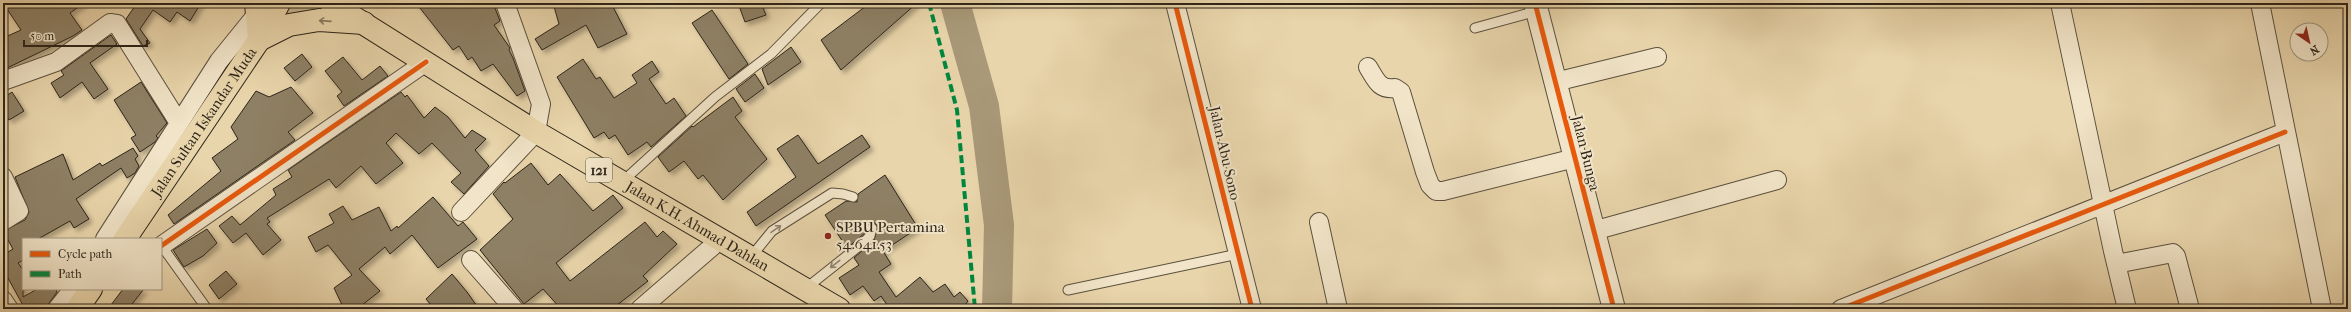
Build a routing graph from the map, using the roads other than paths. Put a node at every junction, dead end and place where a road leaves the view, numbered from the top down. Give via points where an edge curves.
1 (278, 3) edge
2 (331, 3) edge
3 (505, 3) edge
4 (821, 3) edge
5 (1175, 3) edge
6 (2060, 3) edge
7 (2260, 3) edge
8 (1536, 7) edge
9 (256, 9) edge
10 (364, 23) junction
11 (1475, 28) dead end
12 (259, 40) junction
13 (1658, 57) dead end
14 (426, 62) junction
15 (1368, 68) dead end
16 (3, 80) edge
17 (1555, 82) junction
18 (179, 123) junction
19 (536, 132) junction
20 (2285, 132) junction
21 (1575, 158) junction
22 (3, 177) edge
23 (1777, 180) dead end
24 (621, 183) junction
25 (853, 197) dead end
26 (2102, 203) junction
27 (461, 212) dead end
28 (3, 221) edge
29 (1319, 222) dead end
30 (872, 228) dead end
31 (1593, 231) junction
32 (106, 238) edge
33 (127, 238) edge
34 (721, 239) junction
35 (162, 244) edge
36 (162, 246) edge
37 (1238, 254) junction
38 (750, 258) junction
39 (471, 260) dead end
40 (2116, 264) junction
41 (72, 290) edge
42 (90, 290) edge
43 (805, 290) junction
44 (1068, 290) dead end
45 (3, 300) edge
46 (9, 309) edge
47 (57, 309) edge
48 (77, 309) edge
49 (207, 309) edge
50 (514, 309) edge
51 (640, 309) edge
52 (839, 309) edge
53 (1252, 309) edge
54 (1338, 309) edge
55 (1614, 309) edge
56 (1841, 309) edge
57 (2127, 309) edge
58 (2190, 309) edge
59 (2322, 309) edge

1 - 12 main road, Jalan Sultan Iskandar Muda
2 - 10 main road, Jalan K.H. Ahmad Dahlan / 121
3 - 19 street via 542,104
4 - 24 lane via 771,54 715,97
5 - 37 street, Jalan Abu Sono
6 - 26 street
7 - 20 street
8 - 11 lane
8 - 17 street, Jalan Bunga
9 - 12 main road
9 - 18 street
10 -> 12 main road via 319,20 289,25
10 - 14 main road, Jalan K.H. Ahmad Dahlan / 121
12 - 33 main road, Jalan Sultan Iskandar Muda
13 - 17 street
14 - 19 main road, Jalan K.H. Ahmad Dahlan / 121
14 - 35 street
15 - 21 street via 1380,87 1395,88 1401,92 1425,172 1430,185 1436,191
16 - 18 street via 56,62 110,23 117,24
17 - 21 street, Jalan Bunga
18 - 32 street
19 - 24 main road, Jalan K.H. Ahmad Dahlan / 121
19 - 27 street
20 - 26 street
20 - 59 street
21 - 31 street, Jalan Bunga
22 - 28 street via 18,211
23 - 31 street
24 - 34 main road, Jalan K.H. Ahmad Dahlan / 121
38 -> 25 lane via 772,231 832,193
26 - 40 street
26 - 56 street
29 - 54 street
30 -> 43 lane via 870,236 863,243
31 - 55 street, Jalan Bunga
34 - 38 main road, Jalan K.H. Ahmad Dahlan / 121
34 - 51 street
36 - 49 lane
37 - 44 lane
37 - 53 street, Jalan Abu Sono
38 - 43 main road, Jalan K.H. Ahmad Dahlan / 121
39 - 50 street
40 - 57 street
40 - 58 street via 2173,253
41 - 47 street
42 - 48 main road
43 - 52 main road, Jalan K.H. Ahmad Dahlan / 121
45 - 46 street

